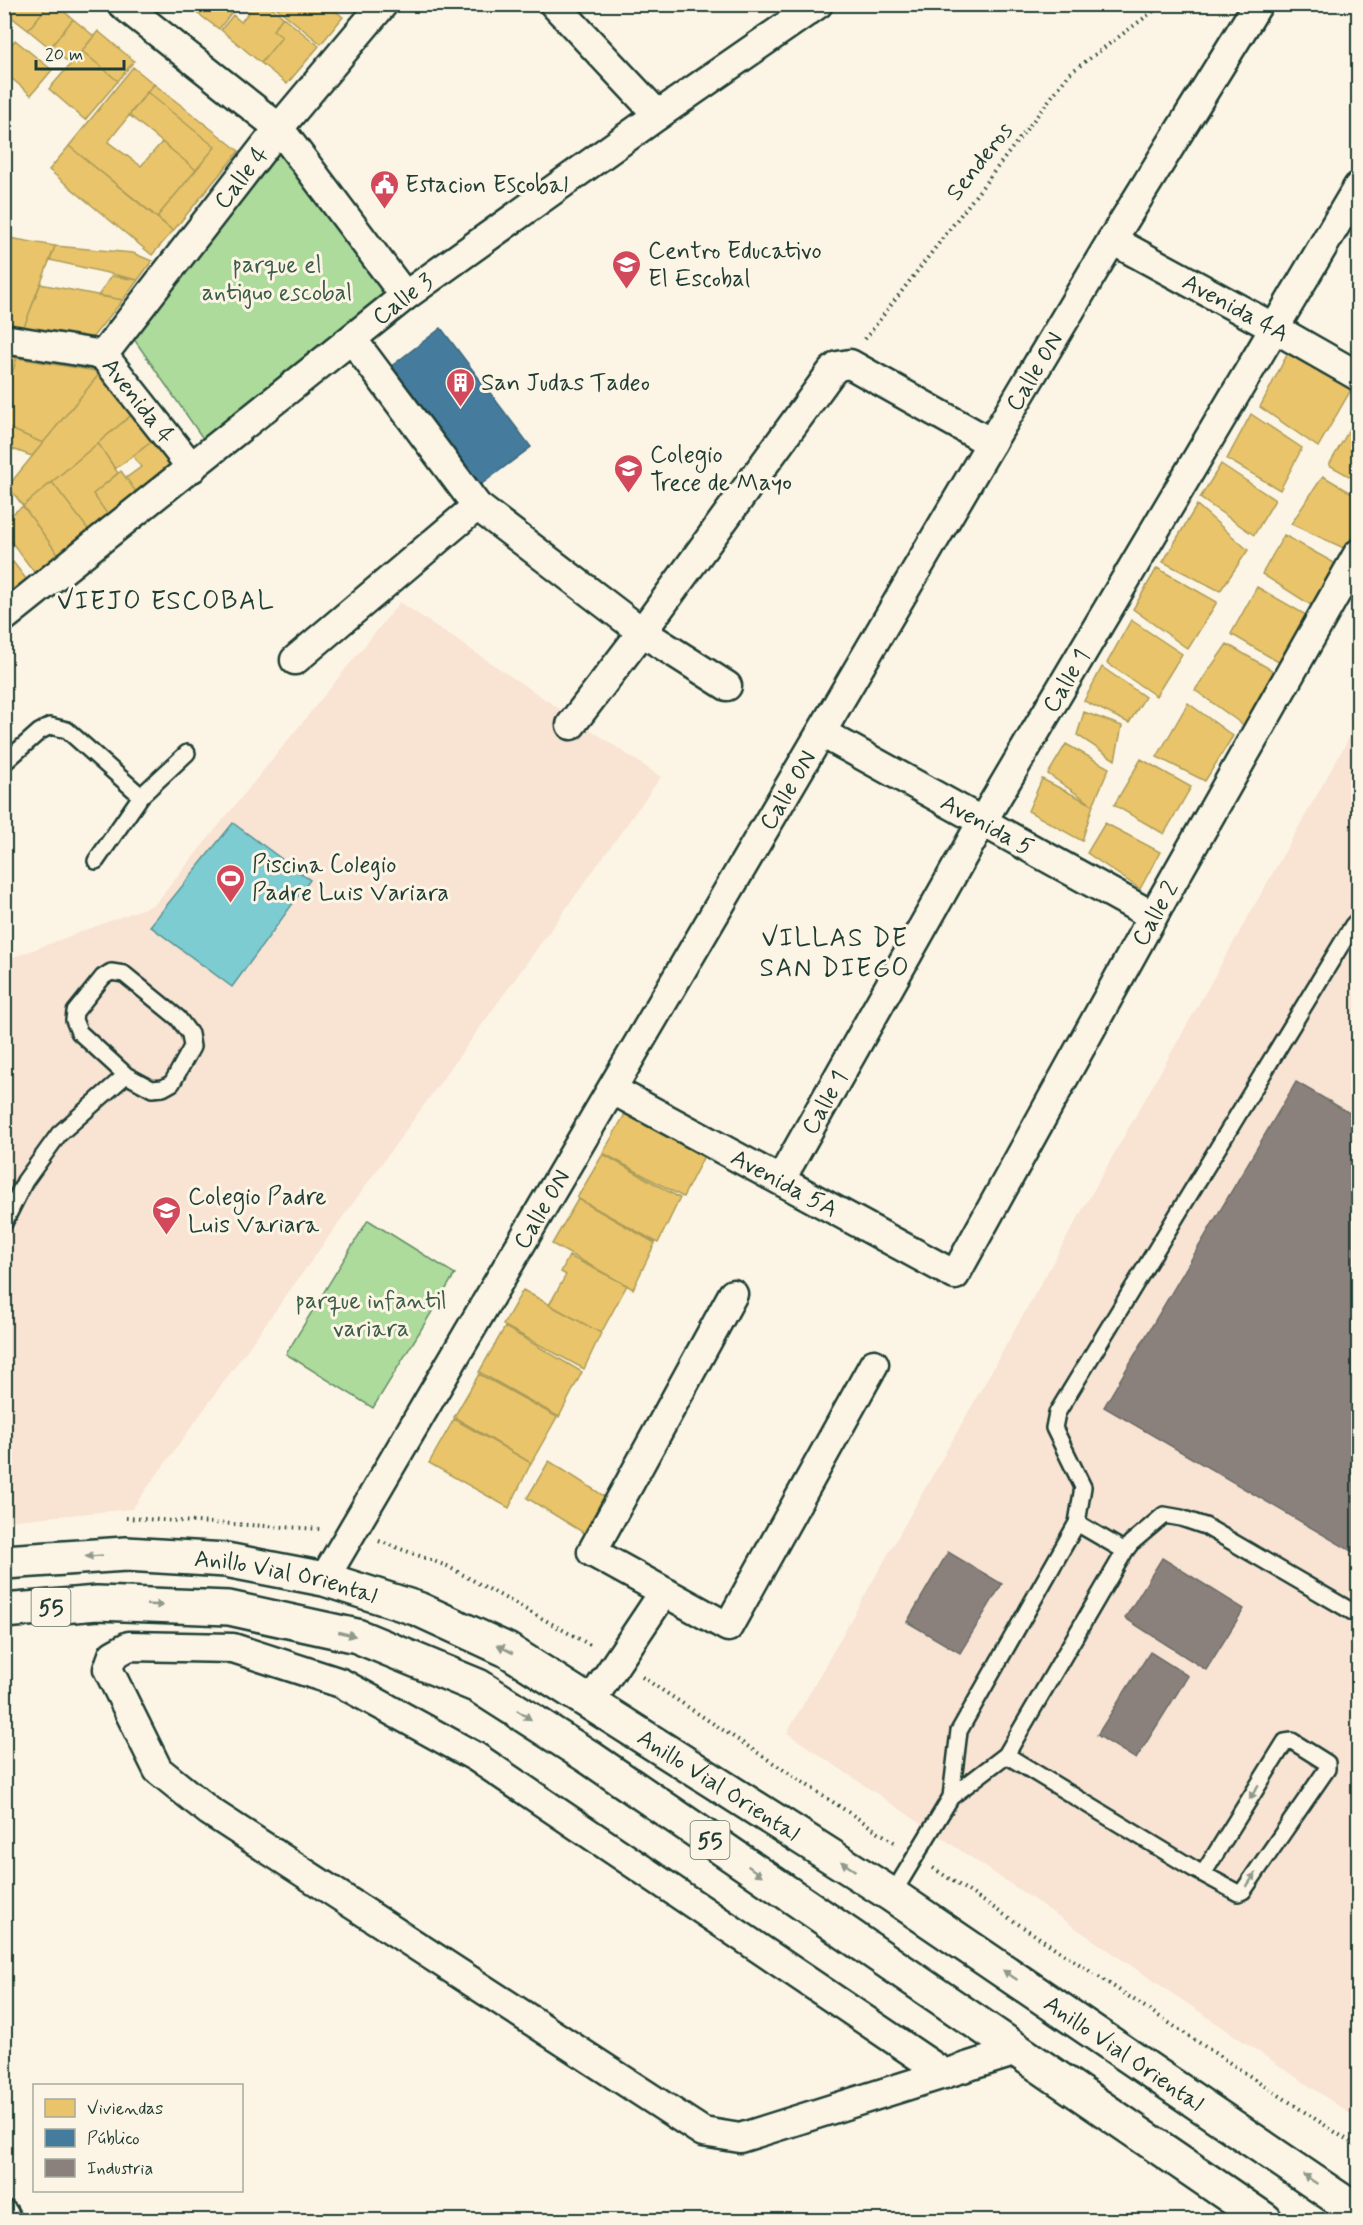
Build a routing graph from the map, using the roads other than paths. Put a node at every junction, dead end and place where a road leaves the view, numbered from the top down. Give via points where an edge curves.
1 (122, 4) edge
2 (383, 4) edge
3 (554, 4) edge
4 (818, 4) edge
5 (1258, 4) edge
6 (658, 115) junction
7 (279, 128) junction
8 (1359, 187) edge
9 (1112, 240) junction
10 (405, 296) junction
11 (1274, 328) junction
12 (4, 339) edge
13 (352, 339) junction
14 (103, 355) junction
15 (1359, 376) edge
16 (991, 443) junction
17 (192, 468) junction
18 (477, 506) junction
19 (1359, 554) edge
20 (4, 617) edge
21 (642, 632) junction
22 (295, 660) dead end
23 (727, 686) dead end
24 (571, 725) dead end
25 (822, 734) junction
26 (187, 753) dead end
27 (4, 763) edge
28 (141, 796) junction
29 (982, 822) junction
30 (96, 861) dead end
31 (1153, 916) junction
32 (1359, 920) edge
33 (126, 1075) junction
34 (613, 1090) junction
35 (781, 1179) junction
36 (4, 1223) edge
37 (955, 1275) joint
38 (733, 1294) dead end
39 (874, 1364) dead end
40 (1077, 1523) junction
41 (1125, 1551) junction
42 (4, 1562) edge
43 (324, 1579) junction
44 (664, 1592) junction
45 (97, 1603) junction
46 (4, 1611) edge
47 (1359, 1616) edge
48 (4, 1634) edge
49 (591, 1701) junction
50 (1006, 1755) junction
51 (951, 1797) junction
52 (1203, 1874) junction
53 (892, 1895) junction
54 (1017, 2051) junction
55 (945, 2074) junction
56 (1359, 2212) edge
57 (4, 2215) edge
58 (6, 2220) edge
59 (1265, 2220) edge

1 - 7 street
2 - 7 street, Calle 4
3 - 6 street
4 - 6 street, Calle 3
5 - 9 street, Calle 0N
6 - 10 street, Calle 3
7 - 10 street
7 - 14 street, Calle 4
8 - 11 street, Calle 1
9 - 11 street, Avenida 4A
9 - 16 street, Calle 0N
10 - 13 street, Calle 3
11 - 15 street, Avenida 4A
11 - 29 street, Calle 1
12 - 14 street, Avenida 4
13 - 17 street, Calle 3
13 - 18 street
14 - 17 street, Avenida 4
16 - 21 street via 846,363 832,370
16 - 25 street, Calle 0N
17 - 20 street, Calle 3
18 - 21 street
18 - 22 street
19 - 31 street, Calle 2
21 - 23 street
21 - 24 street
25 - 29 street, Avenida 5
25 - 34 street, Calle 0N
26 - 28 lane
27 - 28 lane via 50,726 67,729
28 - 30 lane
29 - 31 street, Avenida 5
29 - 35 street, Calle 1
31 - 37 street, Calle 2
32 - 40 lane via 1058,1413 1054,1428 1083,1487
33 - 33 lane via 79,1032 74,1020 75,1011 111,972 124,974 177,1018 190,1034 192,1047 172,1083 163,1088 152,1089
33 - 36 lane via 59,1134 25,1181
34 - 35 street, Avenida 5A
34 - 43 street, Calle 0N
35 - 37 street, Avenida 5A
38 - 44 street via 592,1552
39 - 44 street via 728,1627
40 - 41 lane
40 - 51 lane via 959,1731
41 - 47 lane via 1164,1515 1181,1518 1205,1526
41 - 50 lane
43 -> 42 highway, Anillo Vial Oriental / 55 via 226,1560 126,1554
49 -> 43 highway, Anillo Vial Oriental / 55 via 507,1650 418,1609
44 - 49 street
45 - 46 highway, Anillo Vial Oriental / 55
45 - 48 highway
45 -> 54 highway, Anillo Vial Oriental / 55 via 229,1608 299,1623 357,1636 478,1686 599,1764
53 -> 49 highway, Anillo Vial Oriental / 55
50 - 51 lane
50 - 52 lane
51 - 53 lane
52 -> 52 lane via 1238,1893 1243,1891 1327,1769 1327,1763 1292,1741 1285,1742
56 -> 53 highway, Anillo Vial Oriental / 55
54 - 55 street
54 - 59 highway, Anillo Vial Oriental / 55
55 - 55 street via 740,2138 703,2132 210,1811 158,1770 108,1669 113,1655 129,1646 232,1648 341,1683 476,1757
57 - 58 street

